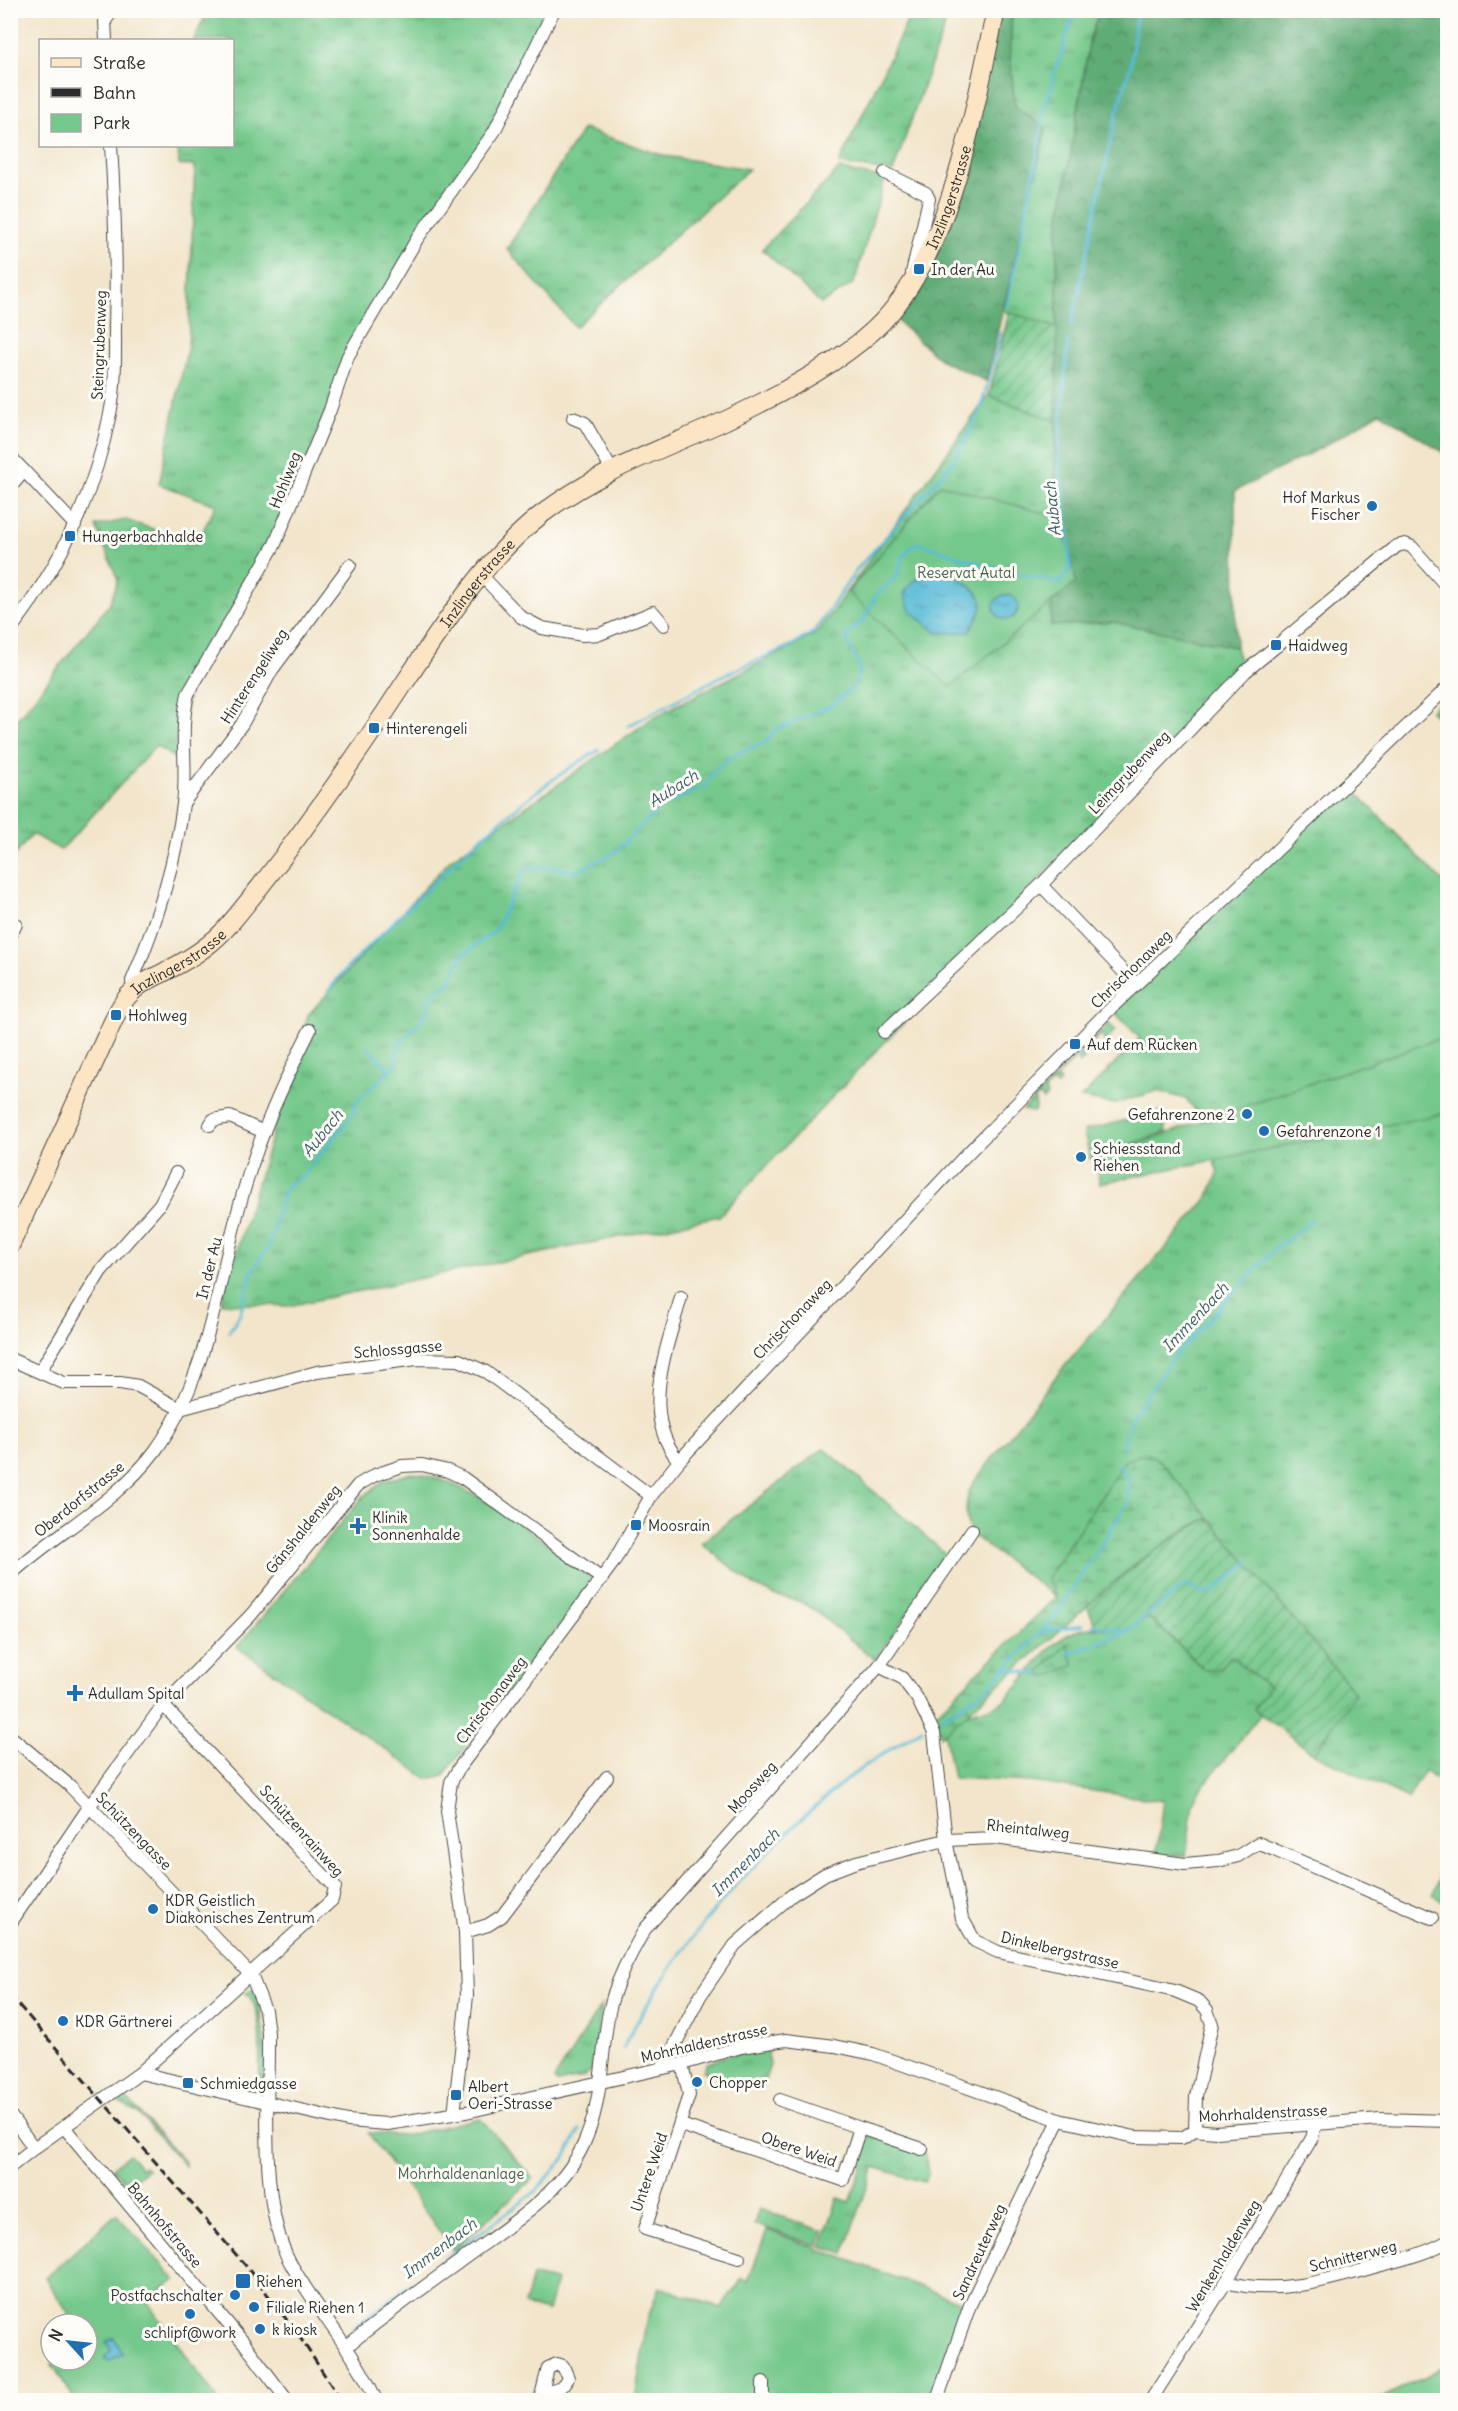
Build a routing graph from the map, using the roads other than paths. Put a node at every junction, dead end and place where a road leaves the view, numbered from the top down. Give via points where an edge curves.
1 (113, 10) edge
2 (554, 10) edge
3 (996, 10) edge
4 (106, 39) edge
5 (111, 147) edge
6 (885, 173) dead end
7 (912, 273) dead end
8 (573, 418) dead end
9 (10, 456) edge
10 (611, 469) junction
11 (24, 471) junction
12 (10, 488) edge
13 (75, 525) junction
14 (350, 566) dead end
15 (482, 576) junction
16 (1448, 588) edge
17 (664, 625) dead end
18 (10, 630) edge
19 (1448, 687) edge
20 (184, 802) junction
21 (1041, 885) junction
22 (16, 924) dead end
23 (10, 937) edge
24 (1136, 985) junction
25 (133, 991) junction
26 (310, 1030) dead end
27 (884, 1032) dead end
28 (210, 1125) dead end
29 (264, 1132) junction
30 (176, 1173) dead end
31 (10, 1246) edge
32 (681, 1297) dead end
33 (10, 1359) edge
34 (40, 1371) junction
35 (180, 1409) junction
36 (679, 1461) junction
37 (651, 1496) junction
38 (972, 1530) dead end
39 (10, 1575) edge
40 (602, 1579) junction
41 (879, 1666) junction
42 (163, 1705) junction
43 (10, 1736) edge
44 (606, 1777) dead end
45 (89, 1807) junction
46 (946, 1840) junction
47 (1432, 1918) dead end
48 (10, 1924) edge
49 (465, 1932) junction
50 (251, 1975) junction
51 (682, 2064) junction
52 (663, 2068) junction
53 (140, 2073) junction
54 (601, 2083) junction
55 (780, 2100) dead end
56 (269, 2102) junction
57 (454, 2114) junction
58 (10, 2115) edge
59 (1059, 2120) junction
60 (1448, 2121) edge
61 (681, 2125) junction
62 (1315, 2126) junction
63 (64, 2127) junction
64 (860, 2128) junction
65 (1195, 2130) junction
66 (34, 2148) junction
67 (922, 2149) dead end
68 (10, 2168) edge
69 (1448, 2241) edge
70 (740, 2258) dead end
71 (1226, 2282) junction
72 (347, 2346) junction
73 (763, 2382) dead end
74 (287, 2400) edge
75 (376, 2400) edge
76 (763, 2400) edge
77 (937, 2400) edge
78 (1151, 2400) edge

1 - 4 street via 105,21
2 - 20 street, Hohlweg via 494,132 417,239 348,356 330,410 274,544 188,694 183,717
3 - 10 street, Inzlingerstrasse via 956,180 920,269 883,322 839,356 780,391 725,420
5 - 13 street, Steingrubenweg via 117,252 115,367 108,422 92,482
6 - 7 street via 926,193 929,199
8 - 10 street via 585,423
9 - 11 street
10 - 15 street, Inzlingerstrasse via 540,515
11 - 12 street
11 - 13 street
13 - 18 street, Steingrubenweg via 46,581
14 - 20 street, Hinterengeliweg via 272,670 242,724
15 - 17 street via 520,617 542,628 600,634 653,612
15 - 25 street, Inzlingerstrasse via 326,800 230,924 197,953
16 - 21 street, Leimgrubenweg via 1412,547 1397,546 1245,672
19 - 24 street, Chrischonaweg
20 - 25 street, Hohlweg via 161,906 132,981
21 - 24 street
21 - 27 street, Leimgrubenweg
22 - 23 street
24 - 36 street, Chrischonaweg via 962,1158
25 - 31 street, Inzlingerstrasse via 116,1015
26 - 29 street, In der Au
28 - 29 street via 213,1120 230,1117
29 - 35 street, In der Au via 243,1190 205,1349
30 - 34 street via 160,1204 101,1271
32 - 36 street via 664,1357 656,1408 668,1448
33 - 34 street
34 - 35 street via 64,1383 138,1386
35 - 37 street, Schlossgasse via 317,1372 417,1359 459,1360 486,1372
35 - 39 street, Oberdorfstrasse via 155,1450 126,1483
36 - 37 street, Chrischonaweg
37 - 40 street, Chrischonaweg
38 - 41 street, Moosweg
40 - 42 street, Gänshaldenweg via 463,1478 422,1465 402,1466 375,1474 358,1485 251,1615
40 - 49 street, Chrischonaweg via 451,1782 447,1811
41 - 46 street, Dinkelbergstrasse via 902,1678 934,1733
41 - 54 street, Moosweg via 645,1929 623,1970 609,2010
42 - 45 street, Gänshaldenweg
42 - 50 street, Schützenrainweg via 335,1887 332,1900
43 - 45 street, Schützengasse
44 - 49 street via 502,1916
45 - 48 street, Gänshaldenweg
45 - 50 street, Schützengasse
46 - 47 street, Rheintalweg via 995,1838 1185,1864 1238,1856 1258,1843
46 - 52 street, Rheintalweg via 856,1862 825,1874 792,1895 735,1945 700,1996
46 - 65 street, Dinkelbergstrasse via 962,1918 975,1941 998,1952 1175,1991 1190,1996 1207,2010 1212,2024 1196,2096
49 - 57 street, Chrischonaweg via 467,1996
50 - 53 street
50 - 56 street, Schützengasse via 265,2010
51 - 52 street, Mohrhaldenstrasse
51 - 59 street, Mohrhaldenstrasse via 741,2047 786,2040 835,2046 873,2054
51 - 61 street, Untere Weid via 689,2096
52 - 54 street, Mohrhaldenstrasse
53 - 56 street, Mohrhaldenstrasse
53 - 63 street
54 - 57 street, Mohrhaldenstrasse
54 - 72 street, Moosweg via 587,2136 577,2158 555,2186
55 - 64 street
56 - 57 street, Mohrhaldenstrasse via 348,2121 387,2124
56 - 72 street, Schützengasse via 269,2188 275,2223 291,2263
58 - 66 street
59 - 65 street, Mohrhaldenstrasse via 1135,2137 1182,2138
59 - 77 street, Sandreuterweg via 970,2305
60 - 62 street, Mohrhaldenstrasse via 1380,2119
61 - 64 street, Obere Weid via 843,2180
61 - 70 street, Untere Weid via 645,2229
62 - 65 street, Mohrhaldenstrasse
62 - 71 street, Wenkenhaldenweg via 1312,2138
63 - 66 street
63 - 74 street, Bahnhofstrasse
64 - 67 street
66 - 68 street
69 - 71 street, Schnitterweg via 1430,2251 1320,2283 1260,2288
71 - 78 street, Wenkenhaldenweg
72 - 75 street, Schützengasse
73 - 76 street

